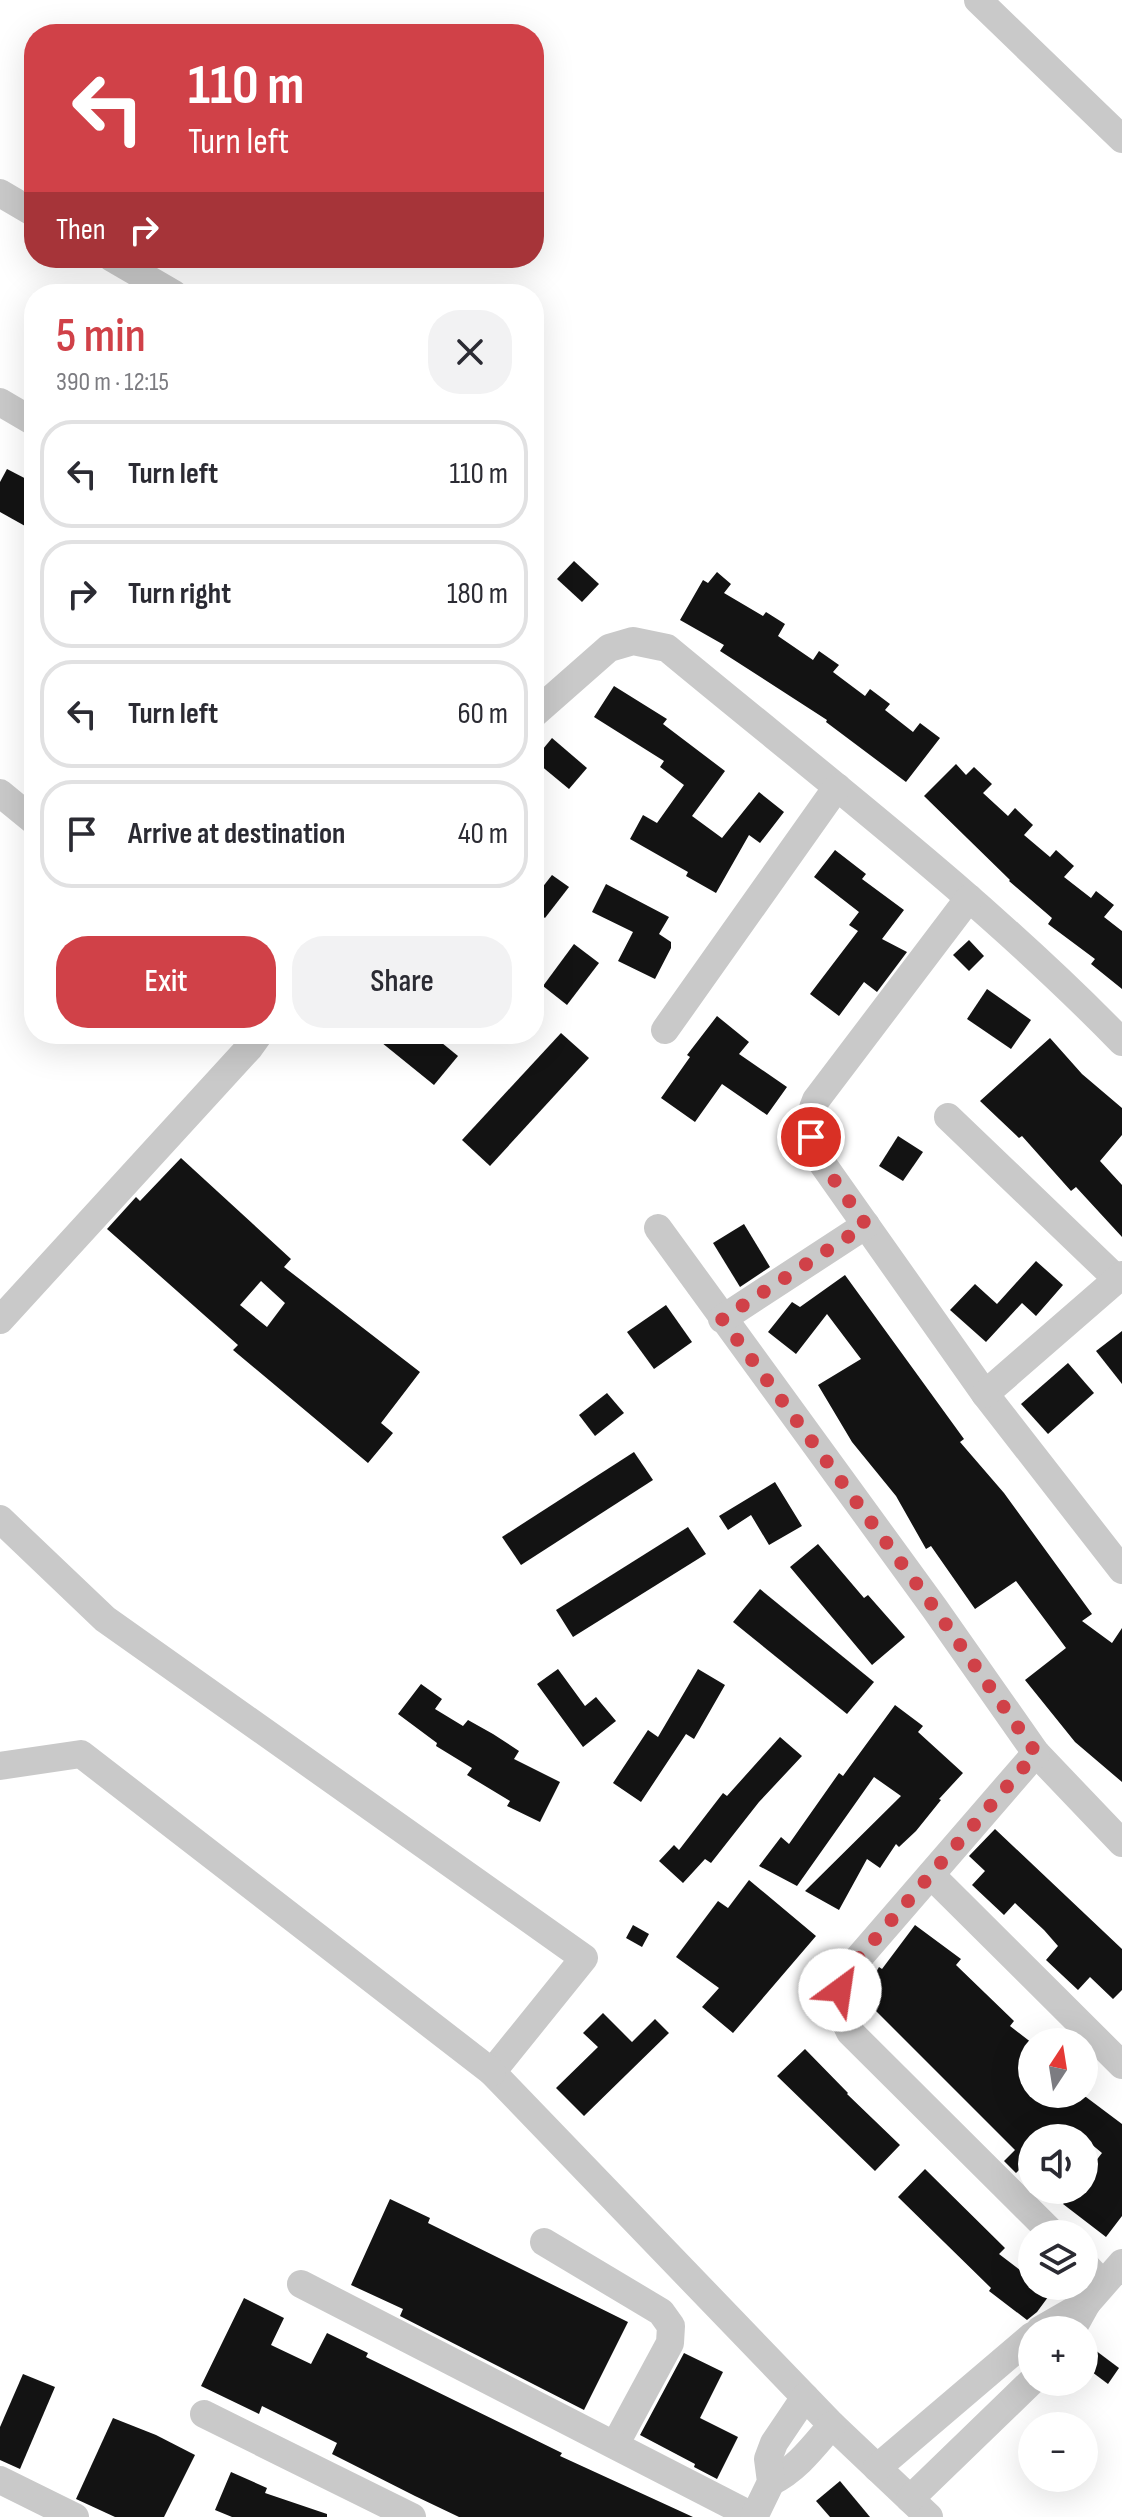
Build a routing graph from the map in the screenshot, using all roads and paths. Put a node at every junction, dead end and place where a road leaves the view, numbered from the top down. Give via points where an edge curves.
1 (978, 0) edge
2 (1122, 139) edge
3 (0, 193) edge
4 (24, 207) edge
5 (129, 268) edge
6 (157, 284) edge
7 (0, 402) edge
8 (24, 416) edge
9 (544, 705) edge
10 (837, 787) junction
11 (0, 793) edge
12 (24, 813) edge
13 (969, 898) junction
14 (665, 1030) dead end
15 (1122, 1042) edge
16 (251, 1044) edge
17 (948, 1117) dead end
18 (866, 1225) junction
19 (658, 1228) dead end
20 (1119, 1277) edge
21 (3, 1311) edge
22 (722, 1319) junction
23 (985, 1394) junction
24 (0, 1519) edge
25 (1122, 1570) edge
26 (1036, 1753) junction
27 (0, 1766) edge
28 (1122, 1843) edge
29 (931, 1875) junction
30 (1122, 2065) edge
31 (492, 2072) junction
32 (1039, 2220) edge
33 (544, 2242) dead end
34 (1099, 2278) edge
35 (301, 2284) dead end
36 (1056, 2316) edge
37 (1079, 2316) edge
38 (1018, 2348) edge
39 (1019, 2396) edge
40 (805, 2397) junction
41 (204, 2414) dead end
42 (832, 2425) junction
43 (615, 2445) junction
44 (877, 2468) junction
45 (0, 2480) edge
46 (771, 2482) junction
47 (919, 2508) edge
48 (75, 2517) edge
49 (412, 2517) edge
50 (754, 2517) edge

1 - 2 street
3 - 4 street
5 - 6 street
7 - 8 street
9 - 10 street via 609,648 633,641 667,648
10 - 13 street
10 - 14 street
11 - 12 street
13 - 15 street
13 - 18 street via 816,1100 809,1117 815,1153
16 - 21 street
17 - 20 street
18 - 22 street
18 - 23 street
19 - 22 street
20 - 23 street
22 - 26 street
23 - 25 street
24 - 31 street via 105,1619 584,1958
26 - 28 street
26 - 29 street
27 - 31 street via 81,1754
29 - 30 street
29 - 32 street via 842,1978 842,2017 850,2032
31 - 40 street
33 - 43 street via 661,2312 671,2326 670,2343
34 - 36 street
34 - 37 street
35 - 43 street
38 - 44 street
39 - 47 street
40 - 42 street
40 - 46 street via 774,2443 768,2459
41 - 49 street
42 - 44 street
42 - 46 street via 798,2464
43 - 50 street
44 - 47 street
45 - 48 street
46 - 50 street

